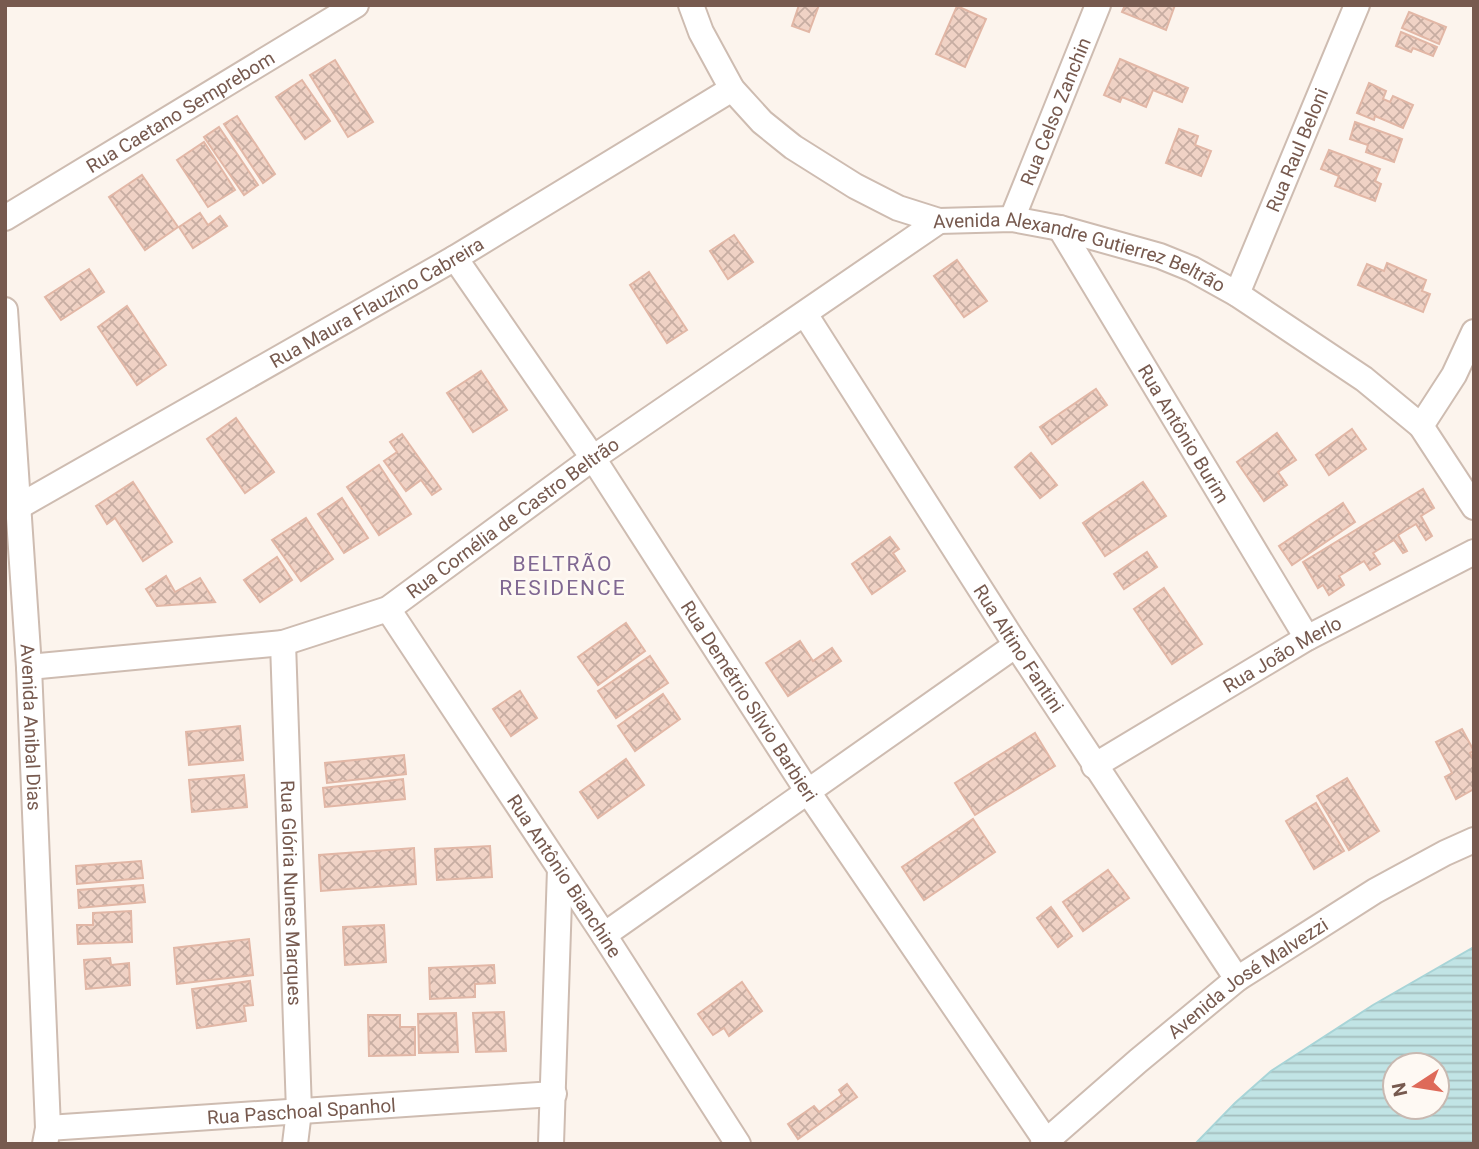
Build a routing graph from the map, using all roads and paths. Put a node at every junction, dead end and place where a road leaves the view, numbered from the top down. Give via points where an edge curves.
1 (356, 5) edge
2 (691, 5) edge
3 (1357, 5) edge
4 (1091, 7) edge
5 (732, 89) junction
6 (5, 218) edge
7 (1012, 219) junction
8 (939, 221) junction
9 (1060, 228) junction
10 (455, 258) junction
11 (1237, 295) junction
12 (5, 310) edge
13 (805, 314) junction
14 (1474, 332) edge
15 (1421, 426) junction
16 (593, 458) junction
17 (18, 507) junction
18 (1474, 507) edge
19 (1474, 552) edge
20 (388, 609) junction
21 (1307, 638) junction
22 (282, 643) junction
23 (1016, 645) junction
24 (29, 667) junction
25 (1094, 765) junction
26 (808, 792) junction
27 (1474, 840) edge
28 (560, 869) junction
29 (604, 935) junction
30 (1237, 979) junction
31 (554, 1094) junction
32 (299, 1111) junction
33 (47, 1136) edge
34 (1044, 1142) edge
35 (295, 1144) edge
36 (551, 1144) edge
37 (738, 1144) edge

1 - 6 street, Rua Caetano Semprebom
2 - 5 street, Avenida Alexandre Gutierrez Beltrão
3 - 11 street, Rua Raul Beloni
4 - 7 street, Rua Celso Zanchin
5 - 8 street, Avenida Alexandre Gutierrez Beltrão via 793,147 898,208
5 - 10 street, Rua Maura Flauzino Cabreira
7 - 8 street, Avenida Alexandre Gutierrez Beltrão
7 - 9 street, Avenida Alexandre Gutierrez Beltrão
8 - 13 street, Rua Cornélia de Castro Beltrão
9 - 11 street, Avenida Alexandre Gutierrez Beltrão via 1160,256
9 - 21 street, Rua Antônio Burim
10 - 16 street, Rua Demétrio Sílvio Barbieri
10 - 17 street, Rua Maura Flauzino Cabreira
11 - 15 street, Avenida Alexandre Gutierrez Beltrão via 1364,379
12 - 17 street, Avenida Anibal Dias
13 - 16 street, Rua Cornélia de Castro Beltrão
13 - 23 street, Rua Altino Fantini
14 - 15 street
15 - 18 street, Avenida Alexandre Gutierrez Beltrão
16 - 20 street, Rua Cornélia de Castro Beltrão
16 - 26 street, Rua Demétrio Sílvio Barbieri
17 - 24 street, Avenida Anibal Dias
19 - 21 street, Rua João Merlo
20 - 22 street, Rua Cornélia de Castro Beltrão
20 - 28 street, Rua Antônio Bianchine
21 - 25 street, Rua João Merlo
22 - 24 street, Rua Cornélia de Castro Beltrão
22 - 32 street, Rua Glória Nunes Marques
23 - 25 street, Rua Altino Fantini
23 - 26 street
24 - 33 street, Avenida Anibal Dias
25 - 30 street, Rua Altino Fantini
26 - 29 street
26 - 34 street, Rua Demétrio Sílvio Barbieri
27 - 30 street, Avenida José Malvezzi via 1375,891
28 - 29 street, Rua Antônio Bianchine
28 - 31 street
29 - 37 street, Rua Antônio Bianchine
30 - 34 street, Avenida José Malvezzi
31 - 32 street, Rua Paschoal Spanhol
31 - 36 street
32 - 33 street, Rua Paschoal Spanhol
32 - 35 street, Rua Glória Nunes Marques

